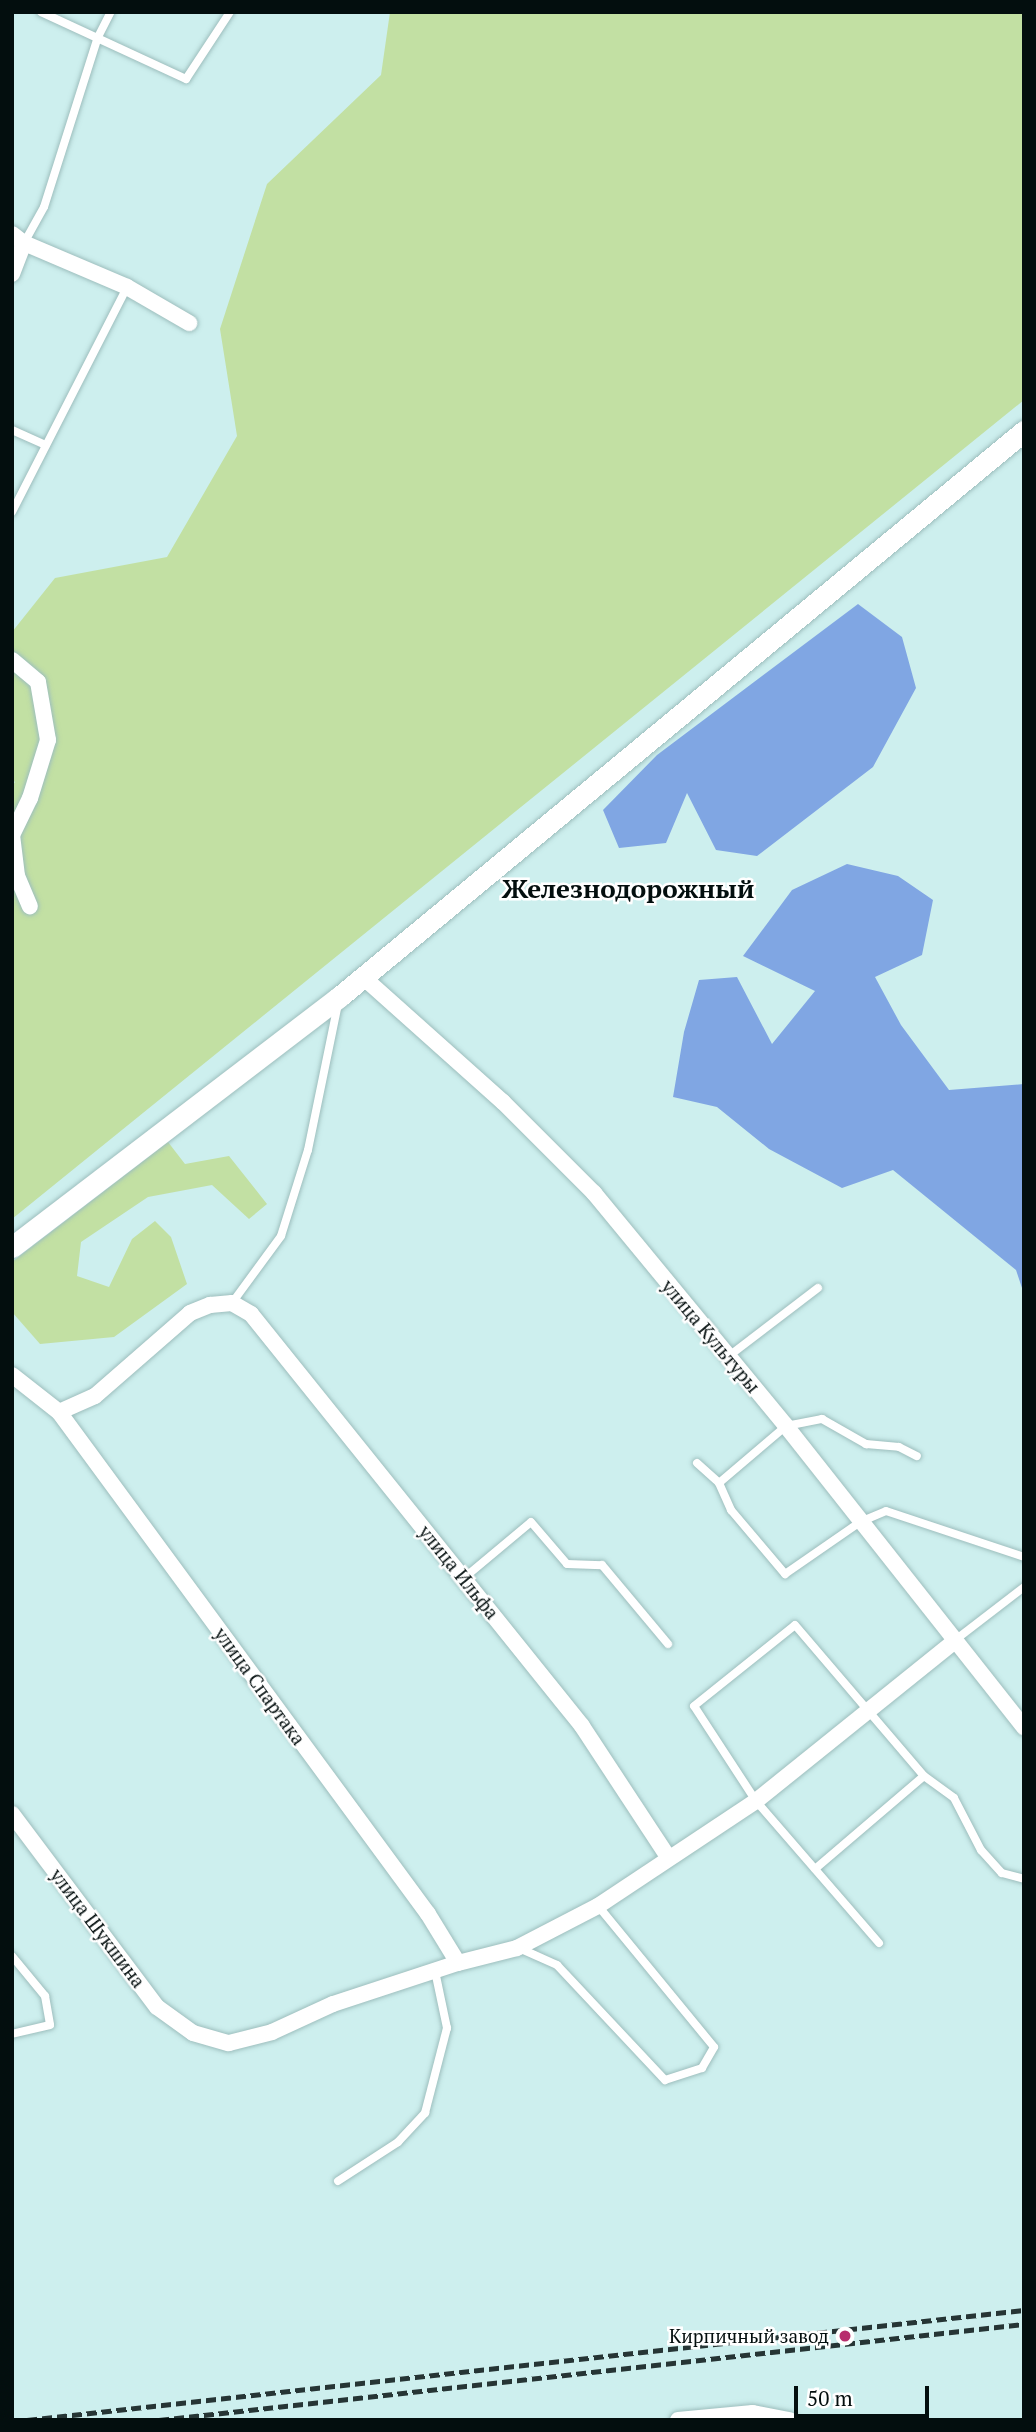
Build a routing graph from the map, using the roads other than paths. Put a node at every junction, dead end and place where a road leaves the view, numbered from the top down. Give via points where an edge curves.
1 (41, 12) edge
2 (111, 12) edge
3 (230, 12) edge
4 (98, 37) junction
5 (18, 238) edge
6 (12, 274) edge
7 (127, 287) junction
8 (190, 323) dead end
9 (12, 430) edge
10 (1024, 431) edge
11 (46, 445) junction
12 (12, 512) edge
13 (12, 660) edge
14 (30, 906) dead end
15 (363, 977) junction
16 (339, 996) junction
17 (12, 1247) edge
18 (818, 1288) dead end
19 (232, 1303) junction
20 (728, 1357) junction
21 (12, 1375) edge
22 (59, 1412) junction
23 (786, 1426) junction
24 (917, 1456) dead end
25 (697, 1464) dead end
26 (719, 1483) junction
27 (860, 1522) junction
28 (1024, 1557) edge
29 (464, 1578) junction
30 (1024, 1587) edge
31 (954, 1642) junction
32 (668, 1644) dead end
33 (871, 1710) junction
34 (1024, 1727) edge
35 (924, 1776) junction
36 (756, 1801) junction
37 (12, 1814) edge
38 (668, 1857) junction
39 (815, 1869) junction
40 (1024, 1879) edge
41 (598, 1906) junction
42 (880, 1943) dead end
43 (517, 1948) junction
44 (12, 1956) edge
45 (458, 1963) junction
46 (435, 1971) junction
47 (12, 2034) edge
48 (338, 2181) dead end
49 (678, 2420) edge
50 (790, 2420) edge

1 - 4 lane
2 - 4 lane
3 - 4 lane via 186,79
4 - 5 lane via 44,206
5 - 6 street
5 - 7 street
7 - 8 street
7 - 11 lane
9 - 11 lane
10 - 15 street
11 - 12 lane
13 - 14 street via 38,682 48,740 30,798 12,835 17,876
15 - 16 street
15 - 20 street, улица Культуры via 503,1102 594,1193
16 - 17 street
16 - 19 lane via 308,1150 281,1236
18 - 20 lane
19 - 22 street via 190,1313 95,1396
19 - 29 street, улица Ильфа via 264,1328
20 - 23 street, улица Культуры
21 - 22 street, улица Спартака
22 - 45 street, улица Спартака via 428,1914
23 - 24 lane via 822,1419 866,1444 899,1447
23 - 26 lane
23 - 27 street, улица Культуры
25 - 26 lane
26 - 27 lane via 731,1510 785,1574
27 - 28 lane via 886,1511
27 - 31 street, улица Культуры
29 - 32 lane via 531,1522 567,1564 602,1565
29 - 38 street, улица Ильфа via 582,1726
30 - 31 lane
31 - 33 street
31 - 34 street, улица Культуры
33 - 35 lane
33 - 36 street
33 - 36 lane via 795,1625 694,1706
35 - 39 lane
35 - 40 lane via 954,1798 981,1850 1002,1872
36 - 38 street
36 - 39 lane
37 - 46 street, улица Шукшина via 157,2007 193,2033 229,2043 239,2041
38 - 41 street
39 - 42 lane
41 - 43 street
41 - 43 lane via 714,2047 702,2068 665,2080 557,1965
43 - 45 street
44 - 47 lane via 44,1996 50,2025
45 - 46 street
46 - 48 lane via 447,2028 425,2113 398,2142
49 - 50 street via 753,2413

